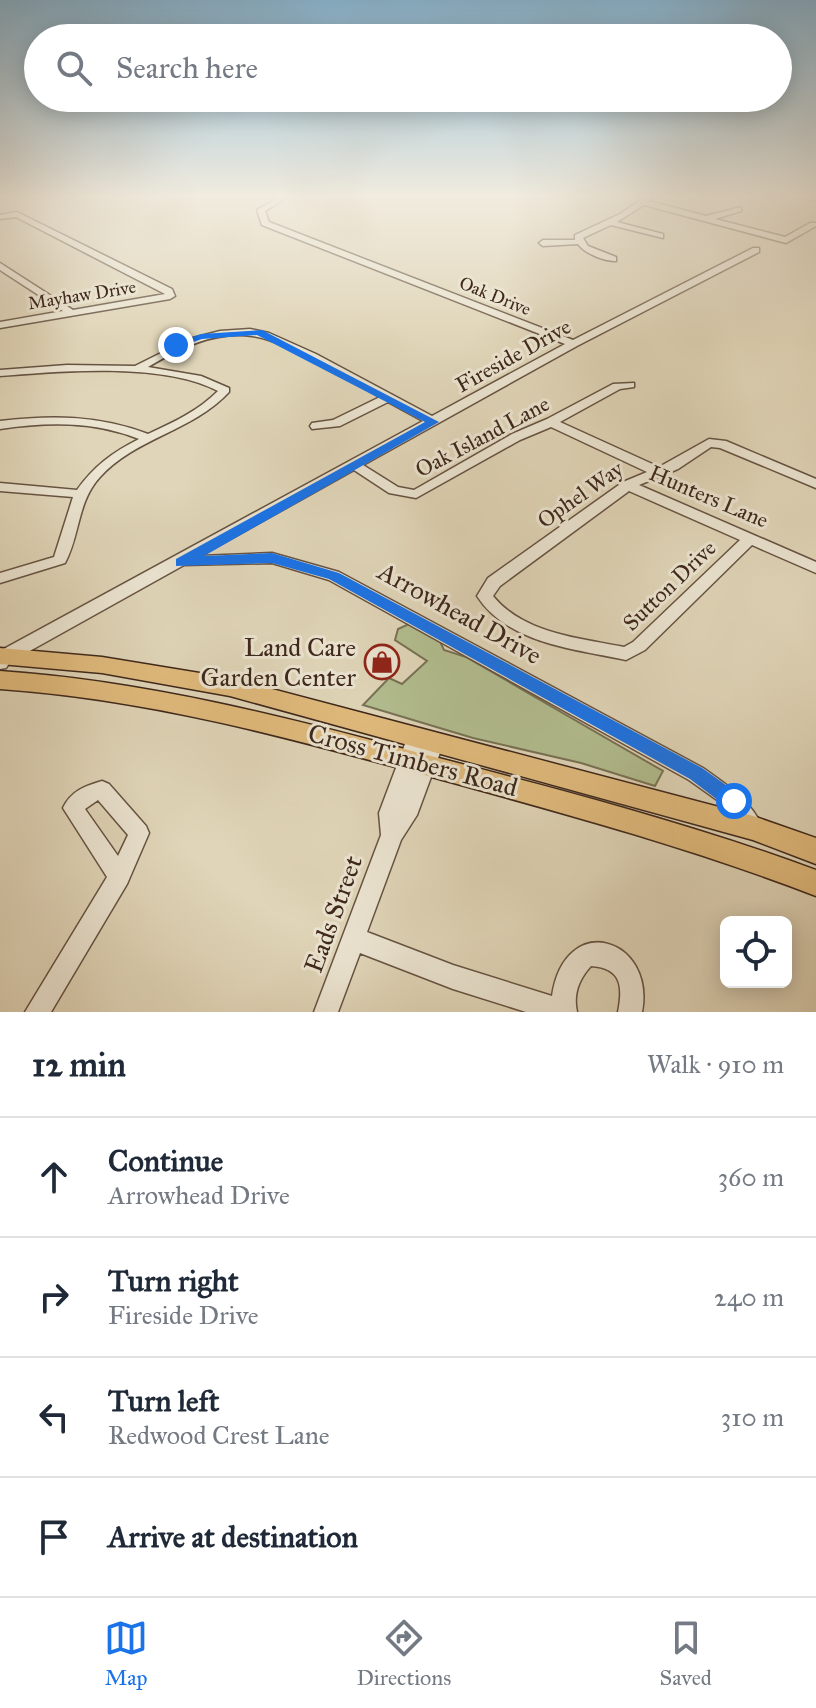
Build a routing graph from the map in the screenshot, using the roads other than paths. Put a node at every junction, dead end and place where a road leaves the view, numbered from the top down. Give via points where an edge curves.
1 (74, 244) edge
2 (319, 244) edge
3 (583, 244) edge
4 (756, 250) dead end
5 (613, 259) dead end
6 (0, 266) edge
7 (72, 313) junction
8 (0, 325) edge
9 (573, 344) junction
10 (140, 367) junction
11 (0, 373) edge
12 (630, 385) dead end
13 (387, 398) junction
14 (433, 422) junction
15 (551, 422) junction
16 (0, 425) edge
17 (316, 426) dead end
18 (148, 438) junction
19 (354, 465) junction
20 (658, 472) junction
21 (816, 484) edge
22 (628, 485) junction
23 (0, 487) edge
24 (81, 494) junction
25 (751, 538) junction
26 (181, 563) junction
27 (816, 568) edge
28 (0, 578) edge
29 (485, 596) joint
30 (1, 664) edge
31 (421, 751) junction
32 (696, 774) junction
33 (696, 813) junction
34 (753, 828) junction
35 (816, 851) edge
36 (119, 877) dead end
37 (816, 883) edge
38 (355, 939) junction
39 (37, 1012) edge
40 (326, 1012) edge
41 (564, 1012) edge
42 (630, 1012) edge

1 - 7 street, Mayhaw Drive via 170,296
2 - 9 street, Oak Drive
3 - 5 street
4 - 9 street, Fireside Drive
6 - 7 street
7 - 8 street, Mayhaw Drive
9 - 14 street, Fireside Drive
10 - 11 street via 69,366
10 - 13 street via 201,336 251,331
10 - 18 street via 223,387 225,392
12 - 15 street, Oak Island Lane via 617,386
13 - 14 street
13 - 17 street via 336,423
14 - 19 street, Fireside Drive
15 - 19 street, Oak Island Lane via 416,494 394,490
15 - 20 street
16 - 18 street via 65,418 115,424
18 - 24 street via 106,462
19 - 26 street, Fireside Drive
20 - 21 street, Ophel Way via 709,443
20 - 22 street, Ophel Way
22 - 25 street, Hunters Lane
22 - 29 street, Ophel Way via 494,582
23 - 24 street
24 - 28 street via 60,560
25 - 27 street, Hunters Lane
25 - 29 street, Sutton Drive via 626,654 535,632 493,609
26 - 30 street, Fireside Drive
26 - 32 street, Arrowhead Drive via 272,558 334,576
30 - 31 main road, Cross Timbers Road via 66,682
31 - 33 main road, Cross Timbers Road
31 - 37 main road, Cross Timbers Road
31 - 38 street, Eads Street via 407,815 392,835
32 - 33 street via 710,790 707,803
32 - 34 street, Arrowhead Drive via 734,801
33 - 34 main road, Cross Timbers Road
34 - 35 main road, Cross Timbers Road
36 - 39 street
38 - 40 street, Eads Street
38 - 41 street
41 - 42 street via 569,972 587,954 604,954 627,967 633,980

